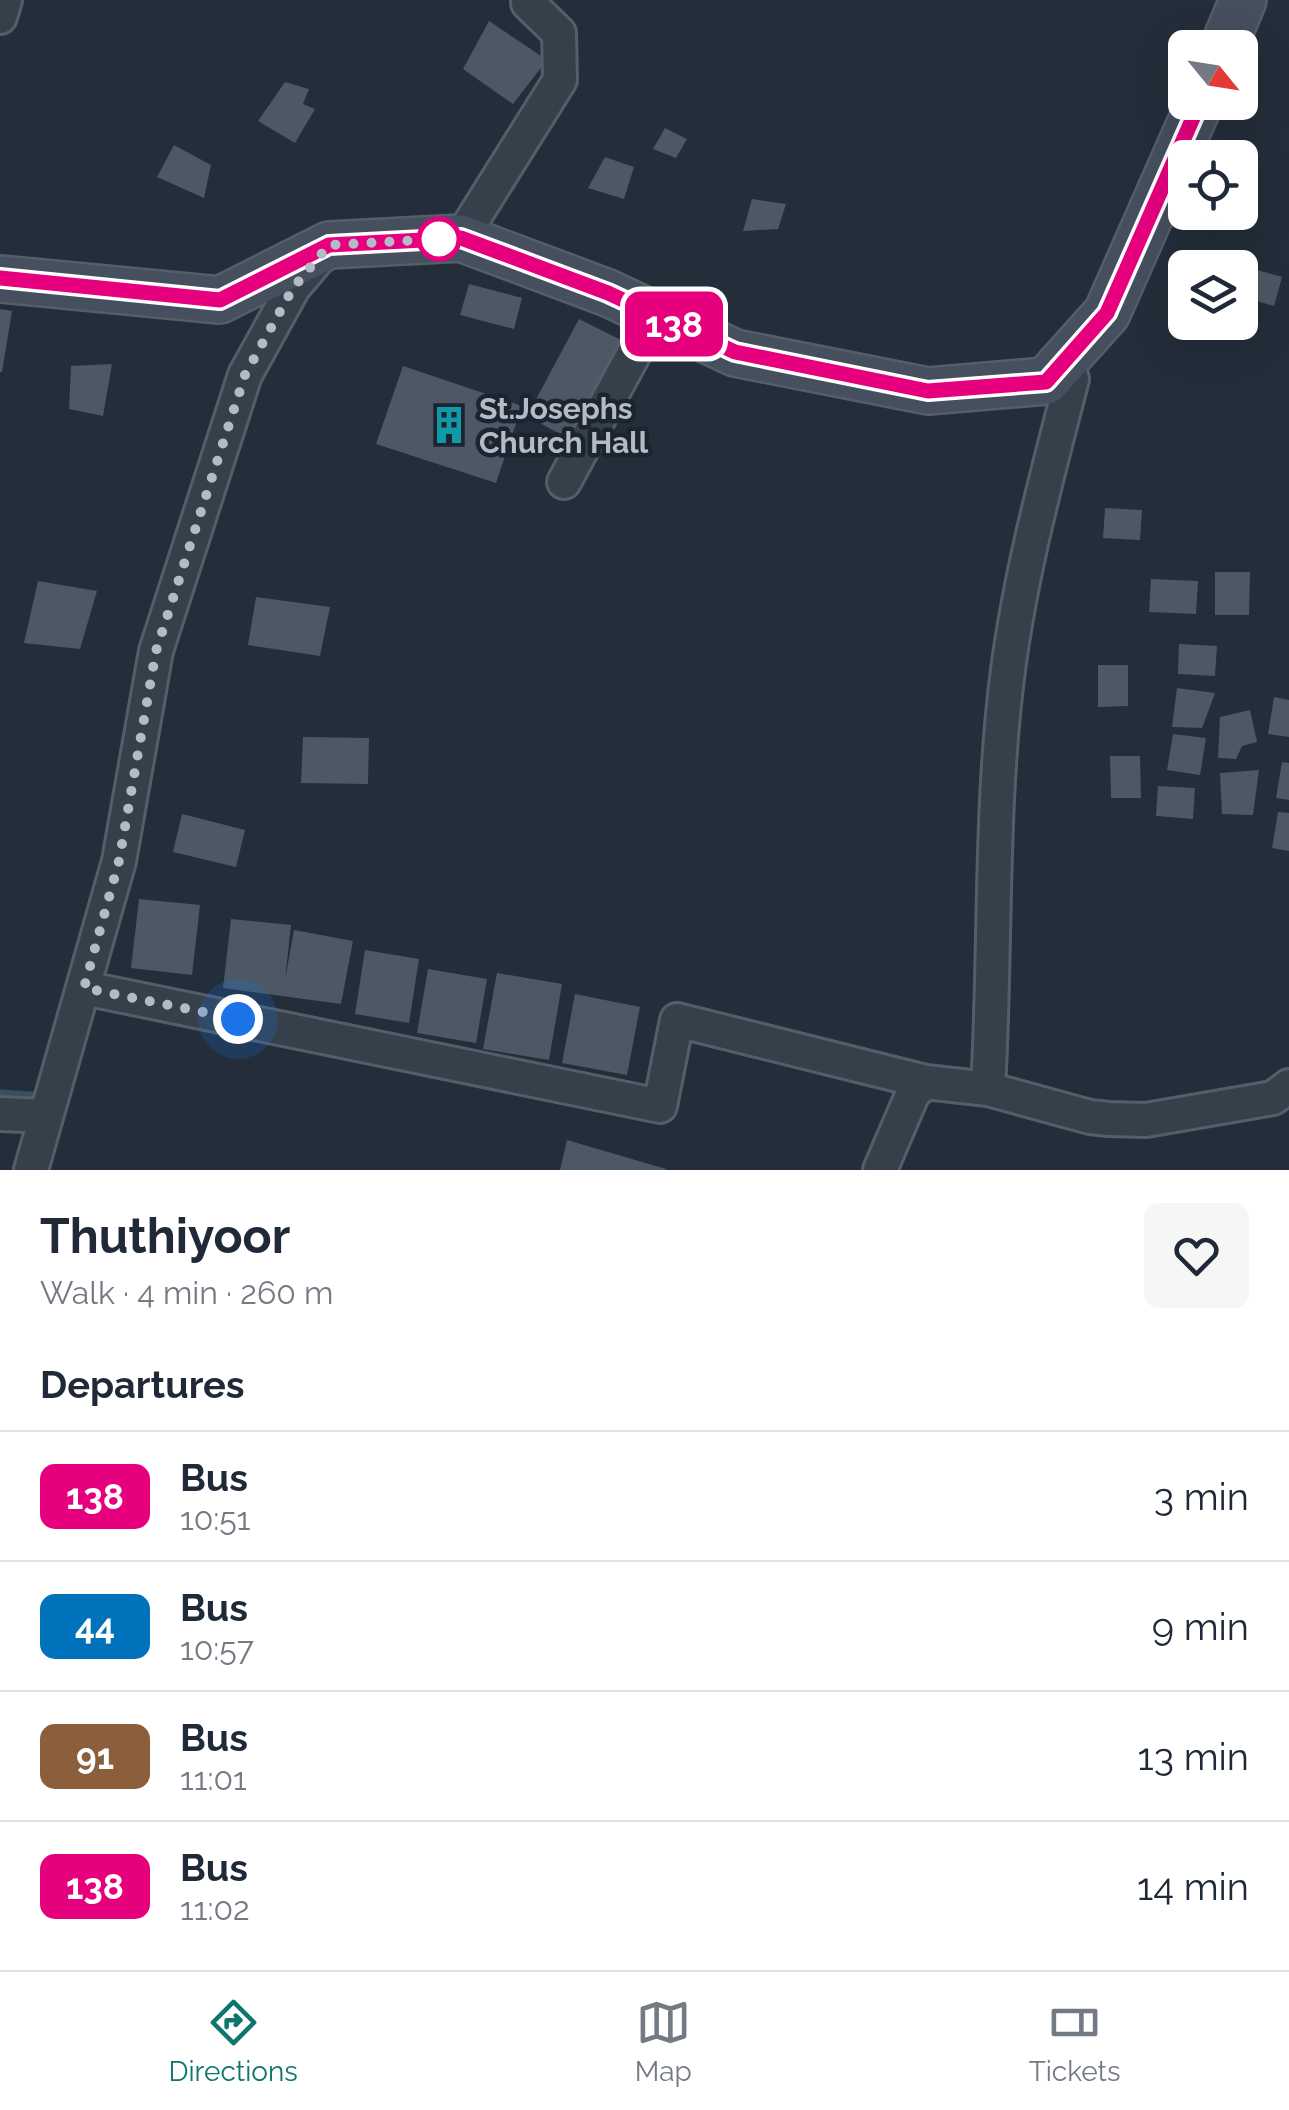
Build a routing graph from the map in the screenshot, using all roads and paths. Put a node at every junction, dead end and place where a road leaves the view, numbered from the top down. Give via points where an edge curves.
1 (5, 0) edge
2 (1243, 0) edge
3 (527, 1) edge
4 (0, 17) edge
5 (1230, 30) edge
6 (1192, 120) edge
7 (461, 238) junction
8 (329, 245) junction
9 (0, 278) edge
10 (654, 315) junction
11 (1065, 360) junction
12 (564, 482) dead end
13 (84, 988) junction
14 (926, 1082) junction
15 (1289, 1086) edge
16 (988, 1088) junction
17 (0, 1114) edge
18 (46, 1116) junction
19 (31, 1170) edge
20 (880, 1170) edge

1 - 4 street
2 - 5 main road
3 - 7 street via 559,34 560,80
6 - 11 main road via 1107,313
7 - 8 main road
7 - 10 main road
8 - 9 main road via 220,300
8 - 13 street via 293,288 245,375 156,651 119,861
10 - 11 main road via 735,352 928,391 1046,382
10 - 12 street
11 - 16 street via 1072,379 1026,556 1008,673
13 - 14 street via 660,1106 677,1020
13 - 18 street
14 - 16 street
14 - 20 street via 913,1093
15 - 16 street via 1273,1098 1146,1120 1090,1117
17 - 18 street
18 - 19 street

